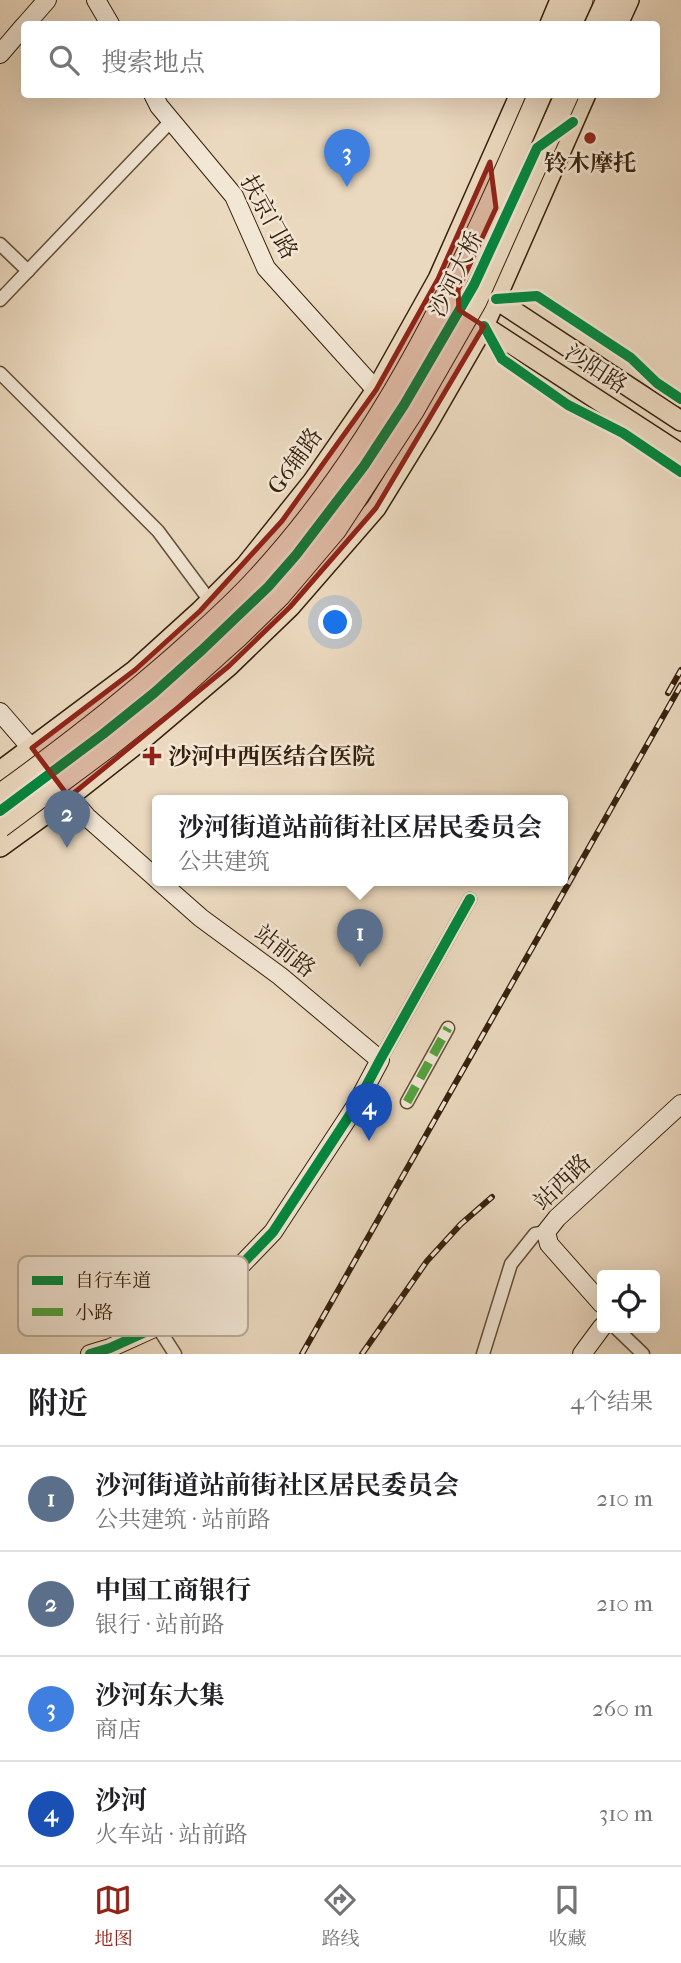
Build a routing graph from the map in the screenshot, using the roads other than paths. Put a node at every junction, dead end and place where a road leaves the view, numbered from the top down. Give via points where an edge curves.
1 (47, 0) edge
2 (96, 0) edge
3 (560, 0) edge
4 (581, 0) edge
5 (608, 0) edge
6 (629, 0) edge
7 (29, 21) edge
8 (108, 21) edge
9 (551, 21) edge
10 (571, 21) edge
11 (598, 21) edge
12 (619, 21) edge
13 (21, 30) edge
14 (0, 54) edge
15 (156, 98) edge
16 (518, 98) edge
17 (538, 98) edge
18 (541, 98) edge
19 (565, 98) edge
20 (584, 98) edge
21 (172, 120) junction
22 (573, 122) junction
23 (490, 162) junction
24 (496, 208) junction
25 (0, 244) edge
26 (28, 271) junction
27 (466, 288) junction
28 (496, 299) junction
29 (0, 300) edge
30 (459, 310) junction
31 (484, 326) junction
32 (0, 373) edge
33 (376, 390) junction
34 (681, 421) edge
35 (681, 454) edge
36 (210, 601) junction
37 (0, 712) edge
38 (32, 748) junction
39 (0, 771) edge
40 (51, 774) junction
41 (0, 796) edge
42 (69, 797) junction
43 (0, 811) edge
44 (0, 825) edge
45 (0, 847) edge
46 (152, 875) edge
47 (165, 886) edge
48 (470, 899) dead end
49 (448, 1028) dead end
50 (380, 1060) junction
51 (407, 1102) dead end
52 (681, 1104) edge
53 (546, 1232) junction
54 (248, 1258) edge
55 (597, 1298) edge
56 (598, 1333) edge
57 (621, 1333) edge
58 (136, 1336) edge
59 (163, 1336) edge
60 (90, 1354) edge
61 (175, 1354) edge
62 (482, 1354) edge
63 (582, 1354) edge
64 (643, 1354) edge

1 - 7 street
2 - 8 street
3 - 9 main road
4 - 10 highway
5 - 11 highway
6 - 12 main road
13 - 14 street
15 - 21 street, 扶京门路
16 - 23 main road, G6辅路
17 - 41 highway, 沙河大桥, bridge via 452,289 386,408 314,512 218,620 97,724
18 - 24 street via 542,108
19 - 44 highway, 沙河大桥, bridge via 475,301 412,411 335,528 279,595 168,698
20 - 22 main road
21 - 26 street
21 - 33 street, 扶京门路 via 234,196 266,268
22 - 27 street via 537,148
22 - 28 main road
23 - 24 street
23 - 33 main road, G6辅路 via 438,279
24 - 27 street
25 - 26 street
26 - 29 street
27 - 28 main road, 沙阳路
27 - 30 street
28 - 31 main road
28 - 34 main road, 沙阳路
30 - 31 street
30 - 40 street via 364,466 277,576 154,693
31 - 35 main road, 沙阳路
31 - 42 main road via 376,508 343,548 229,666
32 - 36 street via 159,531
33 - 36 main road, G6辅路 via 289,511
36 - 38 main road, G6辅路 via 135,670
37 - 38 street, 站前路
38 - 39 main road, G6辅路
38 - 40 street, 站前路
40 - 42 street, 站前路
40 - 43 street
42 - 45 main road
42 - 46 street, 站前路
47 - 50 street, 站前路
48 - 50 street
49 - 51 street
50 - 54 street via 355,1107 273,1232
52 - 53 street, 站西路
53 - 55 street, 站西路 via 549,1244
53 - 62 street via 535,1234 511,1265
56 - 63 street
57 - 64 street
58 - 60 street
59 - 61 street

